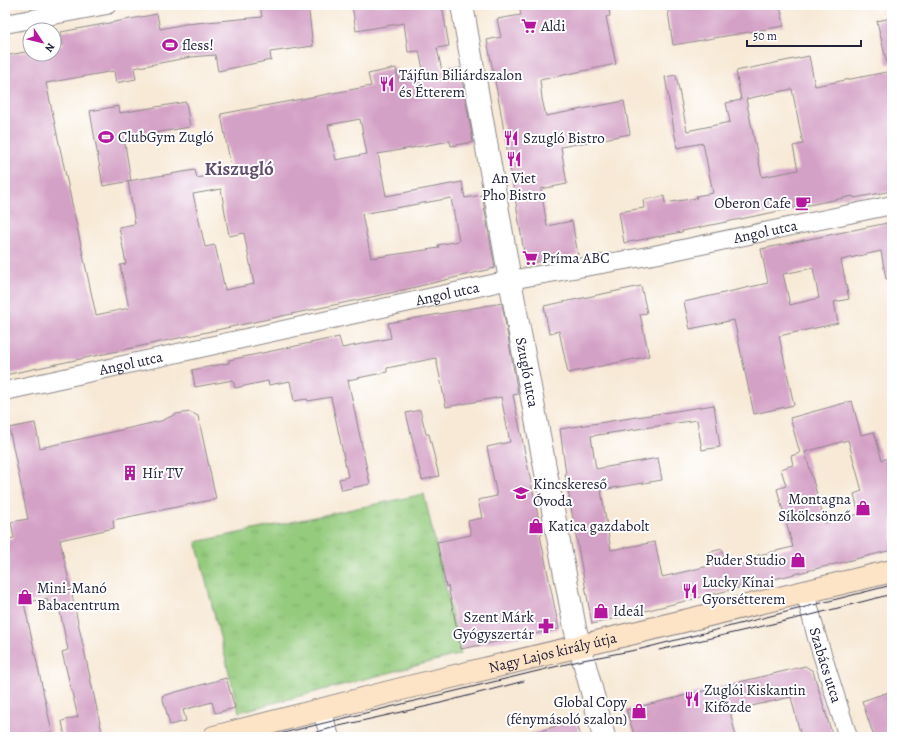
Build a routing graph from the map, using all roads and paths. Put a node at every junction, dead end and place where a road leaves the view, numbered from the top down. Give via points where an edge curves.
1 (108, 5) edge
2 (462, 5) edge
3 (58, 10) edge
4 (5, 24) edge
5 (892, 205) edge
6 (510, 280) junction
7 (5, 391) edge
8 (892, 571) edge
9 (805, 592) junction
10 (579, 646) junction
11 (321, 709) junction
12 (214, 737) edge
13 (330, 737) edge
14 (604, 737) edge
15 (848, 737) edge

1 - 3 street
2 - 6 street, Szugló utca
3 - 4 street
5 - 6 street, Angol utca via 654,255
6 - 7 street, Angol utca
6 - 10 street, Szugló utca
8 - 9 main road, Nagy Lajos király útja
9 - 10 main road, Nagy Lajos király útja
9 - 15 street, Szabács utca
10 - 11 main road, Nagy Lajos király útja
10 - 14 street, Szugló utca
11 - 12 main road, Nagy Lajos király útja
11 - 13 street

